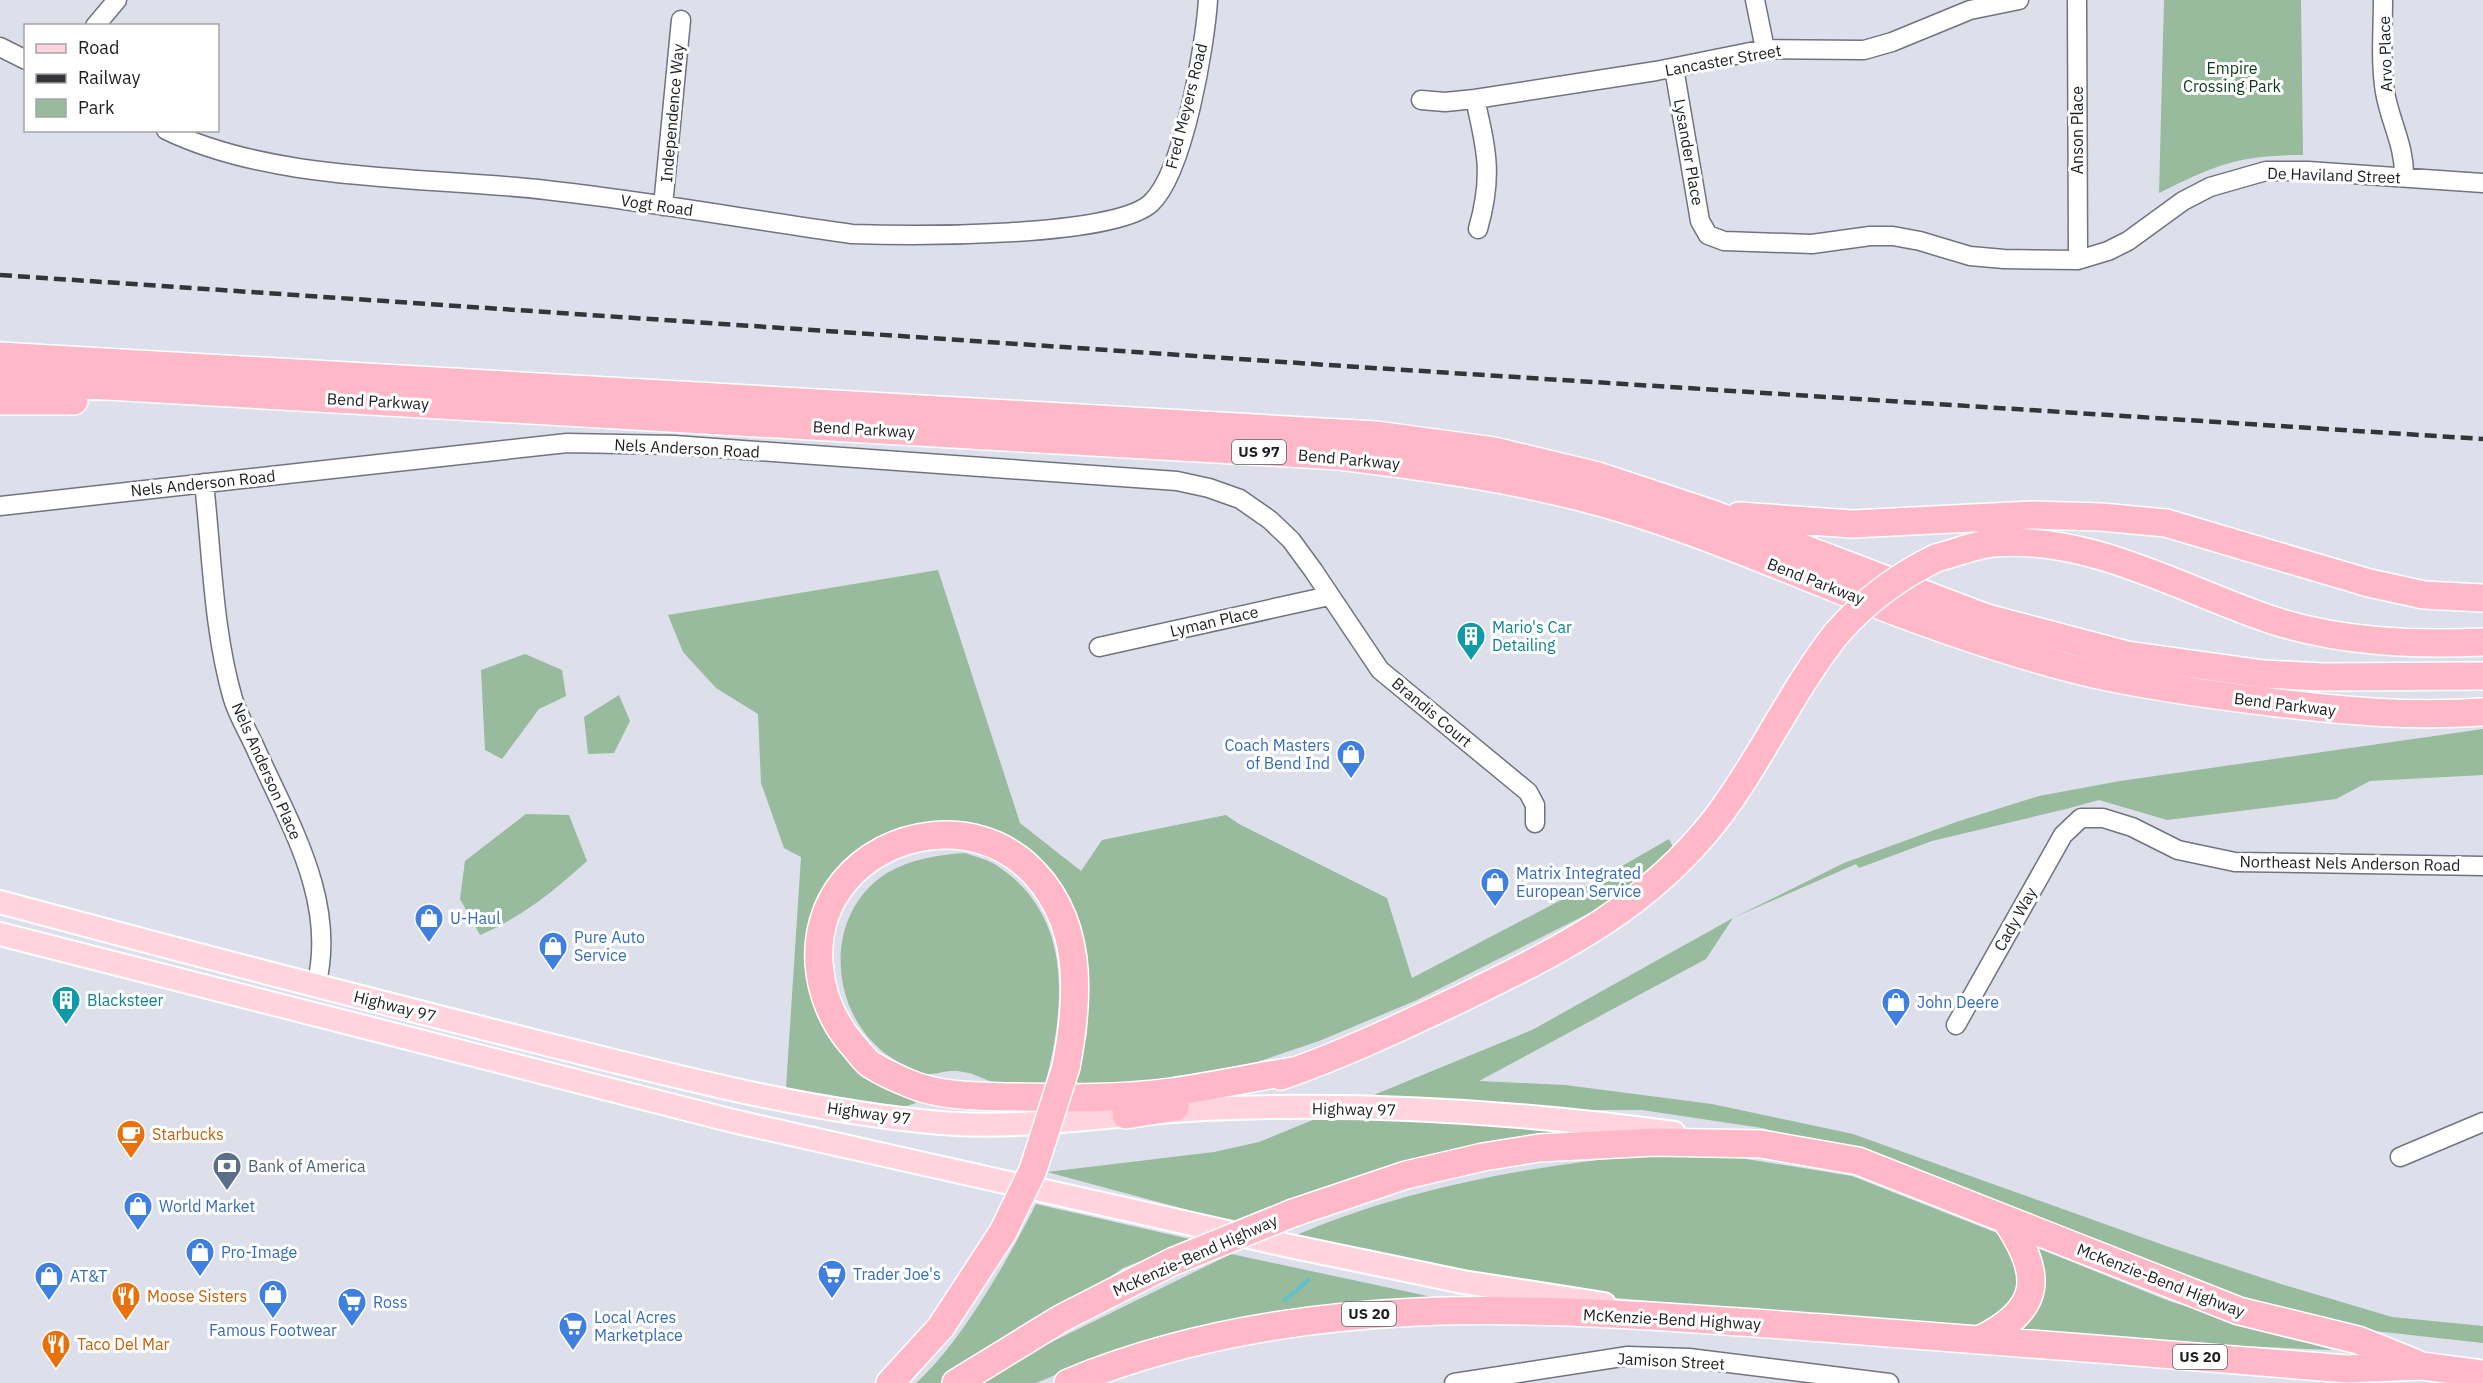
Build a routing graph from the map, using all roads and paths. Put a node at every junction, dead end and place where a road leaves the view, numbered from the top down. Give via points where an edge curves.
1 (117, 0) edge
2 (1208, 0) edge
3 (1755, 0) edge
4 (2019, 0) edge
5 (2077, 0) edge
6 (2383, 0) edge
7 (681, 20) dead end
8 (97, 24) edge
9 (0, 47) edge
10 (1765, 49) junction
11 (24, 59) edge
12 (1674, 68) junction
13 (1475, 99) junction
14 (1421, 100) dead end
15 (171, 132) edge
16 (2404, 177) junction
17 (2483, 183) edge
18 (1149, 205) joint
19 (663, 206) junction
20 (1478, 230) dead end
21 (1708, 235) joint
22 (2078, 260) junction
23 (0, 357) edge
24 (0, 380) edge
25 (259, 394) junction
26 (0, 401) edge
27 (204, 483) junction
28 (0, 506) edge
29 (1710, 513) junction
30 (1329, 596) junction
31 (2483, 598) edge
32 (2483, 642) edge
33 (1099, 647) dead end
34 (2483, 676) edge
35 (2483, 712) edge
36 (2081, 818) joint
37 (1535, 823) dead end
38 (2483, 866) edge
39 (0, 902) edge
40 (0, 934) edge
41 (316, 986) junction
42 (308, 1013) junction
43 (1956, 1025) dead end
44 (551, 1045) junction
45 (1298, 1070) junction
46 (1126, 1115) junction
47 (2483, 1122) edge
48 (1761, 1144) junction
49 (2400, 1157) dead end
50 (2006, 1221) junction
51 (1680, 1318) junction
52 (1979, 1340) junction
53 (2422, 1366) junction
54 (2483, 1374) edge
55 (890, 1383) edge
56 (956, 1383) edge
57 (1068, 1383) edge
58 (1454, 1383) edge
59 (1888, 1383) edge

1 - 8 street
2 - 18 street, Fred Meyers Road via 1183,132 1170,174
3 - 10 street
4 - 10 street, Lancaster Street via 1970,10 1864,50
5 - 22 street, Anson Place
6 - 16 street, Arvo Place via 2385,95 2402,145
7 - 19 street, Independence Way
9 - 11 street
10 - 12 street, Lancaster Street
12 - 13 street, Lancaster Street
12 - 21 street, Lysander Place via 1700,221
13 - 14 street, Lancaster Street
13 - 20 street via 1488,167 1487,197
15 - 19 street, Vogt Road via 213,148 272,162
16 - 17 street, De Haviland Street
16 - 22 street, De Haviland Street via 2266,171 2183,201 2128,241
18 - 19 street, Vogt Road via 1127,217 1056,229 898,235 852,234
21 - 22 street, De Haviland Street via 1724,242 1812,244 1893,236 1970,256
23 - 29 highway, Bend Parkway / US 97 via 1376,435 1494,451 1598,476
24 - 25 highway, Bend Parkway / US 97
25 - 26 highway via 169,402
25 - 35 highway, Bend Parkway / US 97 via 1339,456 1445,469 1586,498 1703,537 1902,615 2094,674 2343,711
27 - 28 street, Nels Anderson Road
27 - 30 street, Nels Anderson Road via 567,443 674,445 1177,481 1240,499 1270,520 1291,540
27 - 41 street, Nels Anderson Place via 222,655 234,702 300,844 320,902 323,940
29 - 31 highway via 1852,524 2032,515 2166,523 2369,584 2424,595
29 - 34 highway, Bend Parkway / US 97 via 1988,618 2127,655 2264,674
30 - 33 street, Lyman Place
30 - 37 street, Brandis Court via 1380,670 1528,792 1535,805
32 - 45 highway, bridge via 2418,643 2341,637 2273,620 2105,557 2036,543 1992,543 1936,558 1906,572 1879,592 1837,633 1817,658 1717,818 1653,886 1614,917 1525,967 1399,1028
36 - 38 street, Northeast Nels Anderson Road via 2103,818 2132,827 2178,850 2235,862
36 - 43 street, Cady Way via 2063,835
39 - 41 main road, Highway 97
40 - 42 main road, Highway 97
41 - 44 main road, Highway 97
42 - 44 main road via 327,1002 458,1035
42 - 51 main road, Highway 97 via 733,1121 1285,1245 1463,1282
44 - 46 main road, Highway 97 via 753,1094 848,1112 977,1125 1072,1122
45 - 46 highway via 1179,1106
45 - 55 highway, bridge via 1171,1092 1078,1099 962,1096 910,1084 868,1063 839,1028 828,1004 820,978 820,939 826,913 844,882 880,854 905,840 933,835 975,838 996,845 1022,861 1042,880 1067,927 1074,957 1075,1021 1066,1067 1034,1170 1004,1232 941,1327
46 - 48 main road, Highway 97 via 1205,1109 1364,1108 1574,1120
47 - 49 street
48 - 50 highway, McKenzie-Bend Highway / US 20 via 1858,1161
48 - 56 highway, McKenzie-Bend Highway / US 20, bridge via 1654,1142 1539,1148 1406,1175 1293,1213 1172,1262 1062,1318
50 - 52 highway via 2024,1248 2030,1266 2028,1294 2017,1316
50 - 53 highway, McKenzie-Bend Highway / US 20 via 2239,1311 2358,1340
51 - 52 highway, McKenzie-Bend Highway / US 20
51 - 57 highway, McKenzie-Bend Highway / US 20 via 1450,1310 1323,1318 1207,1338
52 - 53 highway, McKenzie-Bend Highway / US 20 via 2348,1369
53 - 54 highway, US 20
58 - 59 street, Jamison Street via 1628,1356 1689,1358

